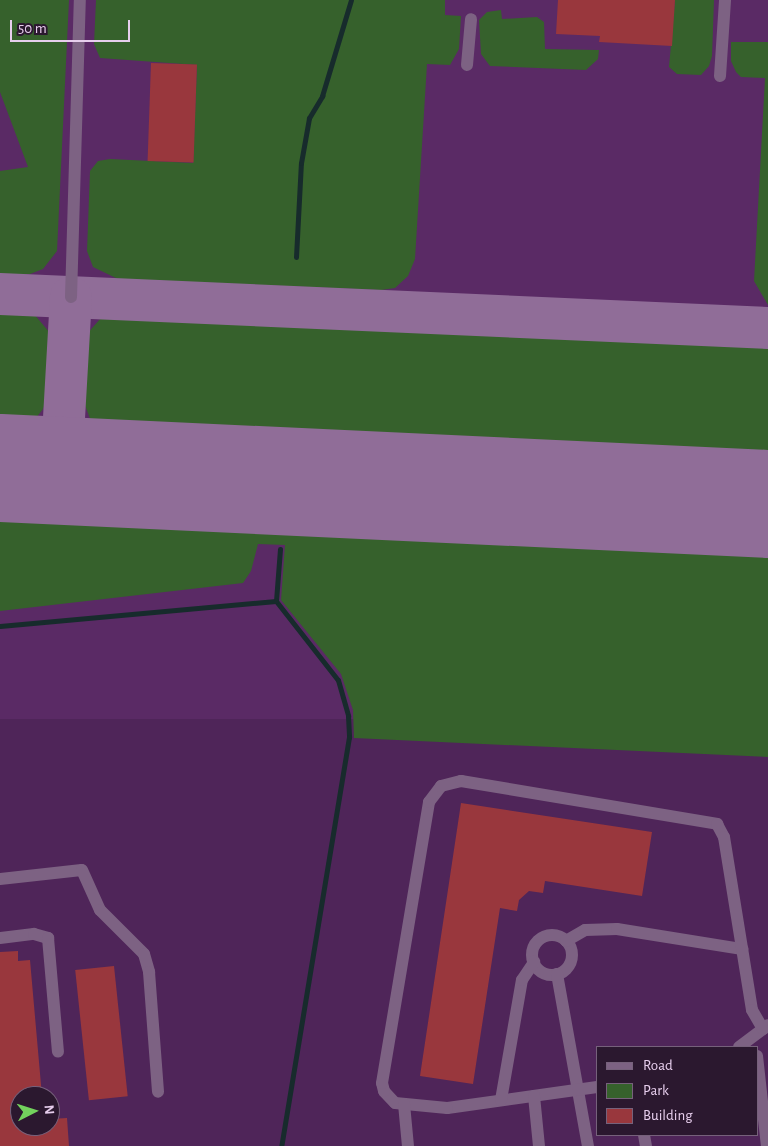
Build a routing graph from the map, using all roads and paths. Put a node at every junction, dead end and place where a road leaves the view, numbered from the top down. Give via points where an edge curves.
1 (80, 0) edge
2 (725, 0) edge
3 (471, 18) dead end
4 (467, 65) dead end
5 (720, 76) dead end
6 (70, 297) dead end
7 (0, 879) edge
8 (0, 938) edge
9 (566, 941) junction
10 (742, 949) junction
11 (534, 962) junction
12 (557, 974) junction
13 (760, 1034) edge
14 (741, 1046) edge
15 (58, 1052) dead end
16 (758, 1065) edge
17 (596, 1087) edge
18 (578, 1090) junction
19 (158, 1092) dead end
20 (534, 1096) junction
21 (501, 1100) junction
22 (404, 1104) junction
23 (408, 1146) edge
24 (539, 1146) edge
25 (588, 1146) edge
26 (767, 1146) edge

1 - 6 street
2 - 5 street
3 - 4 street
7 - 19 street via 82,870 100,910 144,954 149,972
8 - 15 street via 34,934 48,938
9 - 10 street via 585,930 617,929
9 - 11 street via 557,936 542,939 532,949
9 - 12 street via 572,951 571,961 565,971
10 - 13 street via 752,1010
10 - 22 street via 724,837 717,824 461,781 448,782 429,802 382,1083 389,1099
11 - 12 street via 542,973
11 - 21 street via 522,980
12 - 18 street
13 - 14 street
16 - 26 street
17 - 18 street
18 - 20 street
18 - 25 street
20 - 21 street
20 - 24 street
21 - 22 street via 447,1108
22 - 23 street

